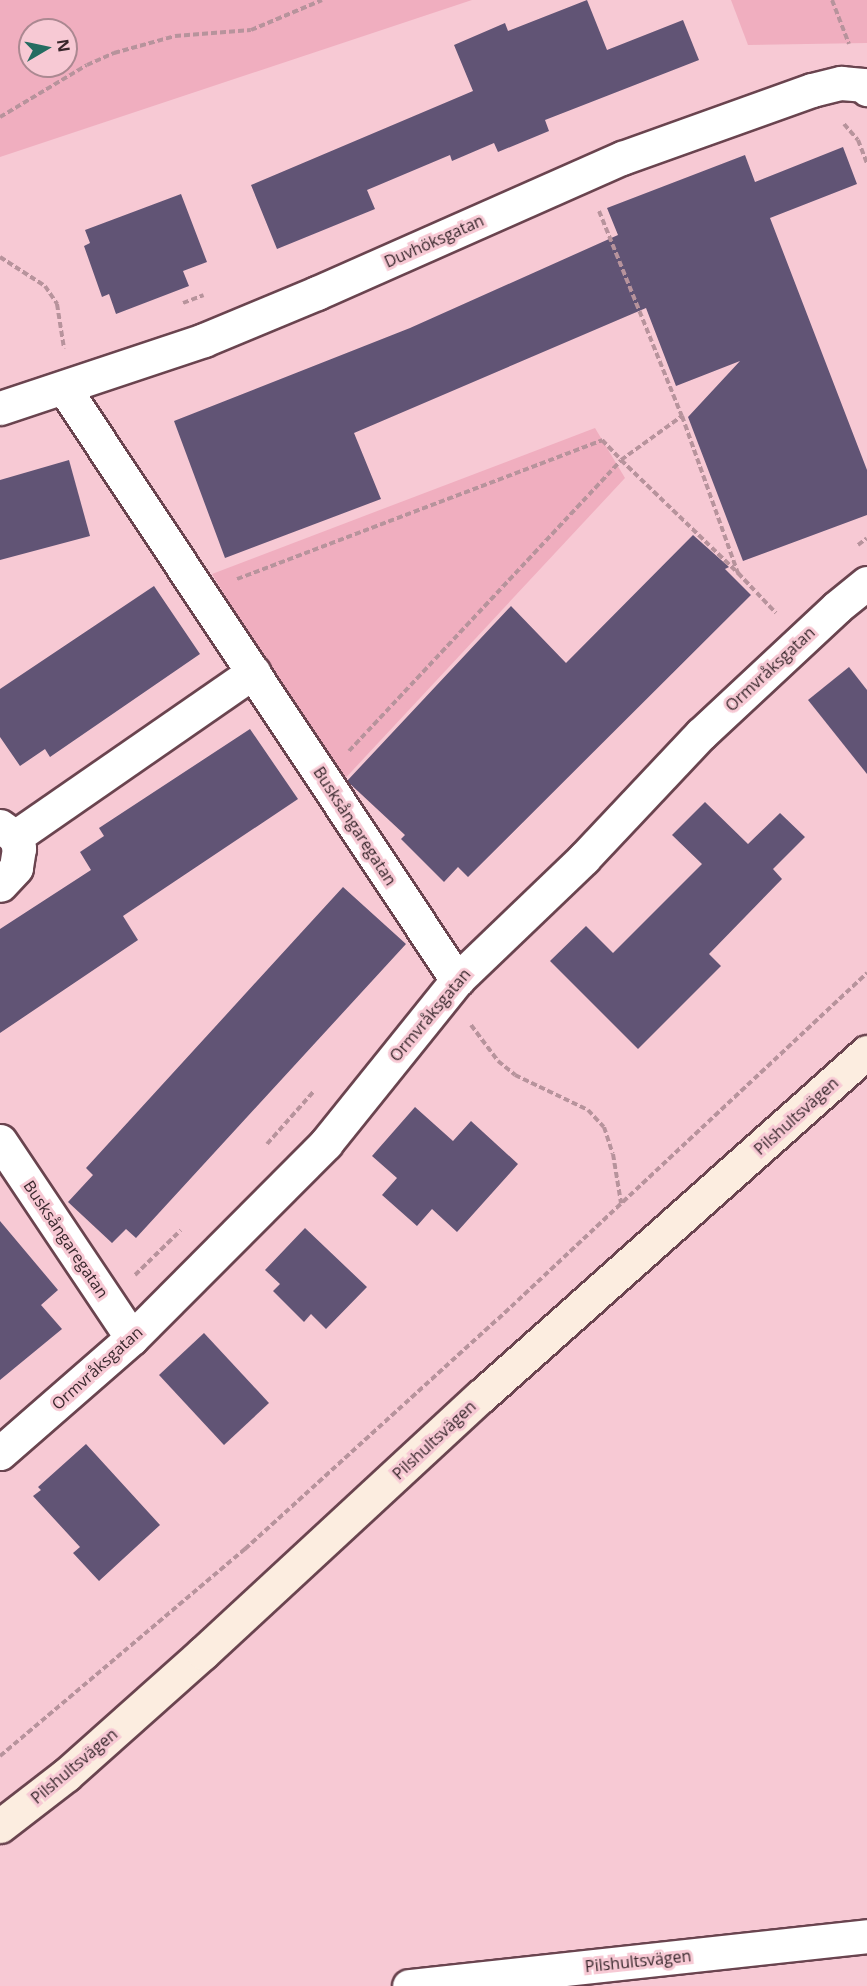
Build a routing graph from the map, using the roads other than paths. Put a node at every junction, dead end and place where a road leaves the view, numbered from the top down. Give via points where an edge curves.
1 (867, 89) edge
2 (64, 388) junction
3 (0, 408) edge
4 (867, 583) edge
5 (253, 672) junction
6 (7, 831) edge
7 (0, 885) edge
8 (457, 980) junction
9 (867, 1052) edge
10 (0, 1141) edge
11 (132, 1338) junction
12 (0, 1453) edge
13 (4, 1817) edge
14 (867, 1936) edge
15 (409, 1986) edge

1 - 2 street, Duvhöksgatan via 841,83 812,90 622,158 296,302
2 - 3 street, Duvhöksgatan
2 - 5 street, Busksångaregatan
4 - 8 street, Ormvråksgatan via 701,734 584,858
5 - 6 street
5 - 8 street, Busksångaregatan
6 - 7 street via 19,848 18,861
8 - 11 street, Ormvråksgatan via 326,1143
9 - 13 street, Pilshultsvägen via 66,1774
10 - 11 street, Busksångaregatan
11 - 12 street, Ormvråksgatan
14 - 15 street, Pilshultsvägen

